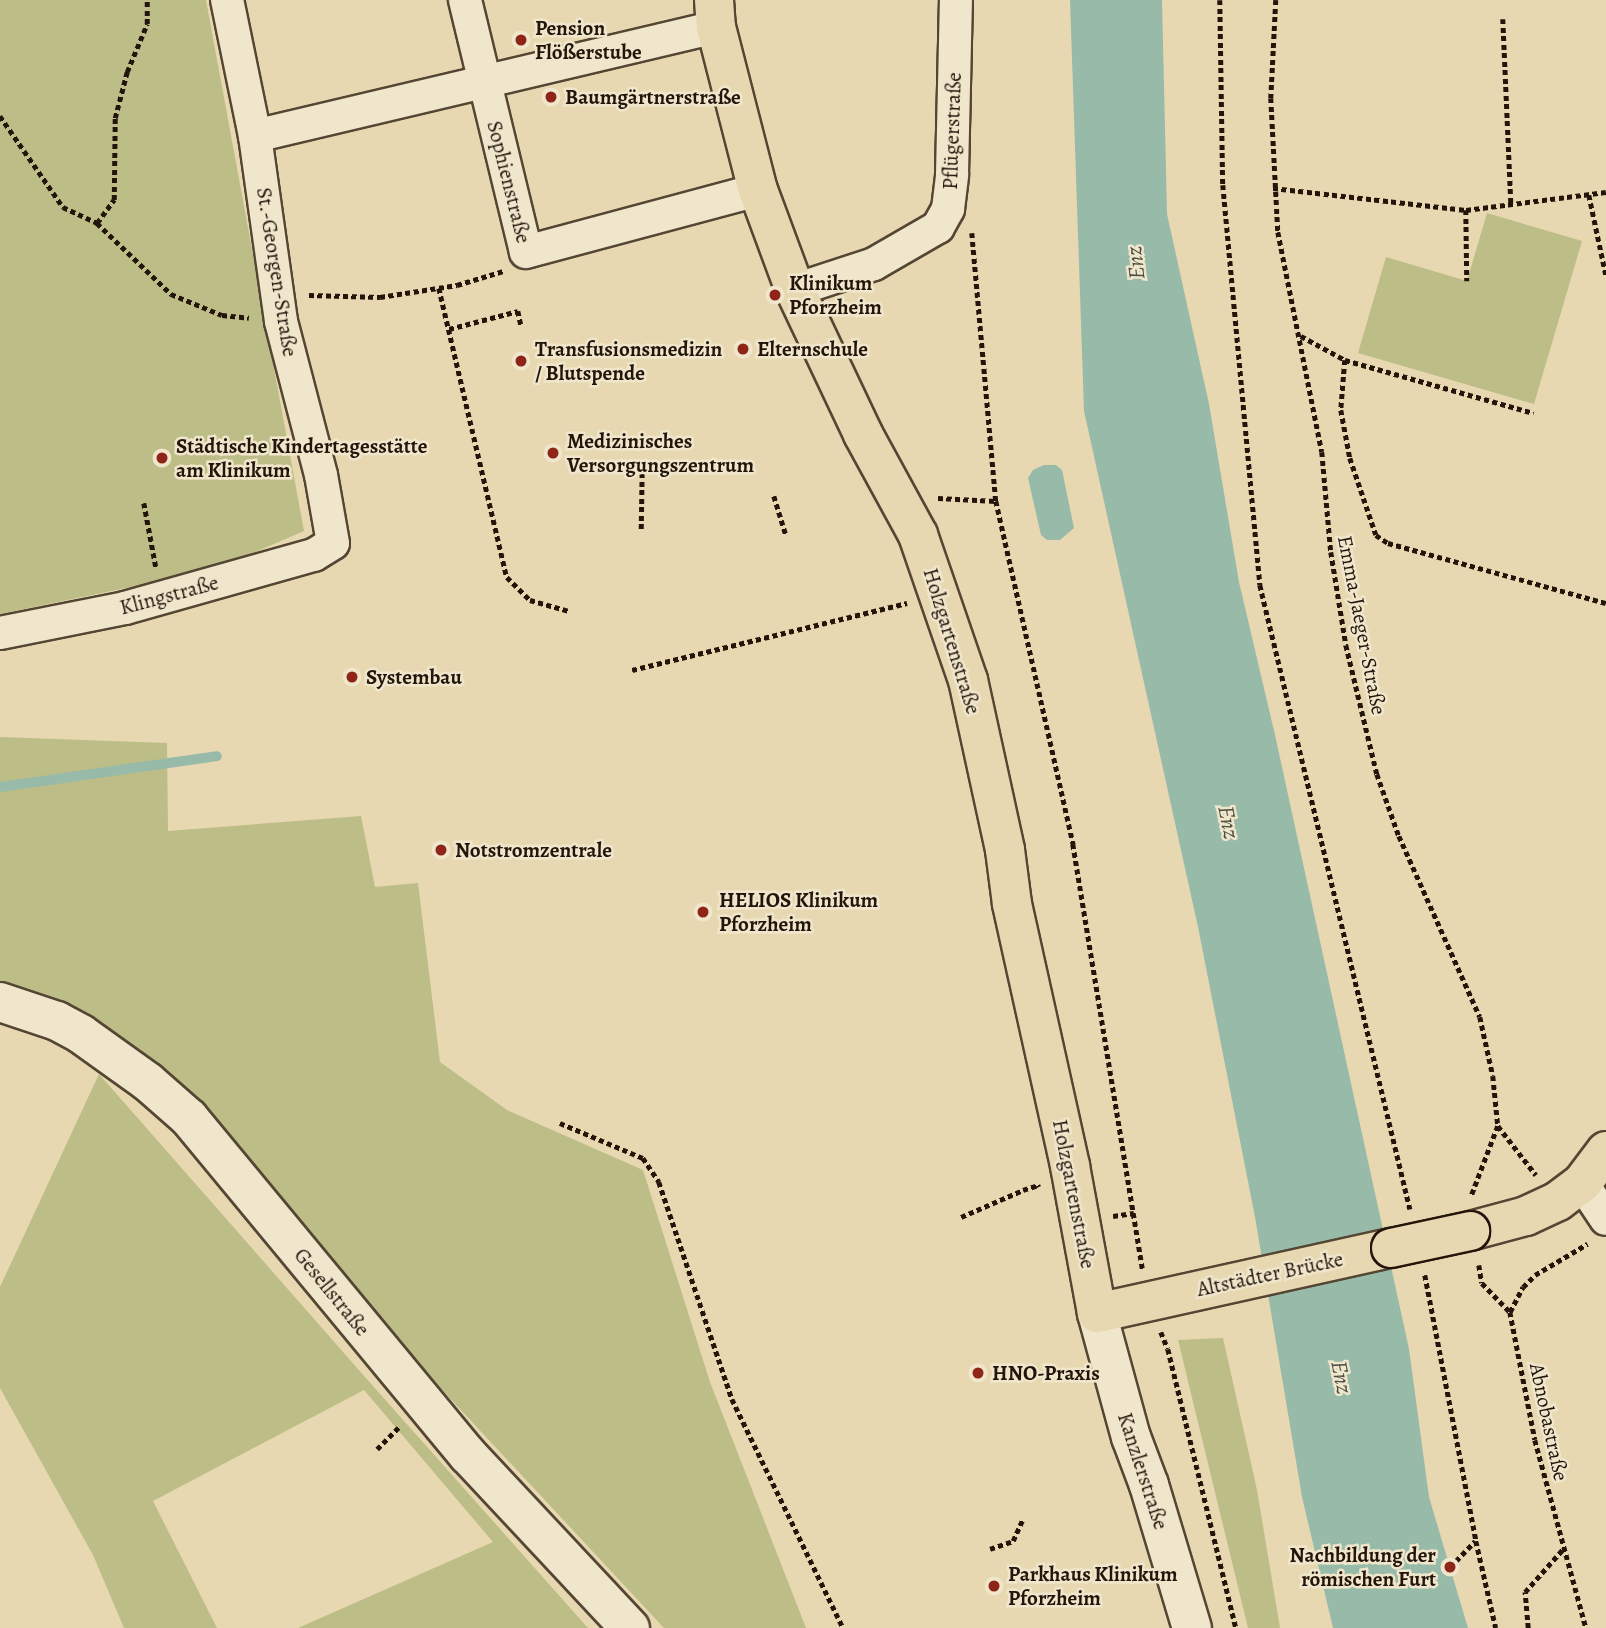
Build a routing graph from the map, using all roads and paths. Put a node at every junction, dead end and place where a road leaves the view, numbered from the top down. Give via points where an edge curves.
1 (147, 0) edge
2 (227, 0) edge
3 (465, 0) edge
4 (956, 0) edge
5 (1220, 0) edge
6 (1276, 0) edge
7 (715, 13) edge
8 (1503, 19) dead end
9 (483, 82) junction
10 (0, 116) edge
11 (256, 136) junction
12 (1273, 188) junction
13 (758, 190) junction
14 (1606, 192) edge
15 (1589, 195) junction
16 (1511, 205) junction
17 (1466, 210) junction
18 (97, 223) junction
19 (971, 223) dead end
20 (526, 252) junction
21 (1606, 275) edge
22 (1467, 281) dead end
23 (439, 288) junction
24 (795, 290) junction
25 (280, 307) junction
26 (521, 325) dead end
27 (449, 329) junction
28 (1300, 335) junction
29 (1345, 360) junction
30 (1534, 413) dead end
31 (642, 463) dead end
32 (774, 496) dead end
33 (937, 498) dead end
34 (996, 501) junction
35 (144, 503) dead end
36 (640, 529) dead end
37 (786, 535) dead end
38 (333, 543) joint
39 (155, 559) dead end
40 (907, 603) dead end
41 (1606, 603) edge
42 (569, 611) dead end
43 (0, 633) edge
44 (632, 670) dead end
45 (0, 1002) edge
46 (560, 1123) dead end
47 (1498, 1125) junction
48 (1606, 1151) edge
49 (1023, 1190) dead end
50 (1570, 1192) junction
51 (961, 1216) dead end
52 (1606, 1219) edge
53 (1473, 1230) junction
54 (1409, 1244) junction
55 (1156, 1299) junction
56 (1510, 1312) junction
57 (1097, 1313) junction
58 (1023, 1519) dead end
59 (1476, 1541) junction
60 (990, 1549) dead end
61 (1563, 1549) junction
62 (1450, 1567) dead end
63 (630, 1628) edge
64 (843, 1628) edge
65 (1192, 1628) edge
66 (1236, 1628) edge
67 (1496, 1628) edge
68 (1528, 1628) edge
69 (1586, 1628) edge

1 - 18 path via 147,24 115,118 114,200
2 - 11 street, St.-Georgen-Straße
3 - 9 street, Sophienstraße
4 - 24 street, Pflügerstraße via 948,209 938,227 874,264
5 - 54 path via 1223,185 1260,584
6 - 12 path, Emma-Jaeger-Straße
7 - 9 street
7 - 13 main road, Holzgartenstraße
8 - 16 path
9 - 11 street
9 - 20 street, Sophienstraße
10 - 18 path via 63,207
11 - 25 street, St.-Georgen-Straße
12 - 17 path
12 - 28 path, Emma-Jaeger-Straße via 1282,259
13 - 20 street, Sophienstraße
13 - 24 main road, Holzgartenstraße
14 - 15 path
15 - 16 path
15 - 21 path
16 - 17 path
17 - 22 path
18 - 25 path via 171,294 222,315
19 - 34 path
20 - 23 path via 500,273
23 - 25 path
23 - 27 path
24 - 57 main road, Holzgartenstraße via 863,434 918,535 968,680
25 - 38 street, St.-Georgen-Straße
26 - 27 path via 518,311
27 - 42 path via 507,577 530,600
28 - 29 path
28 - 47 path, Emma-Jaeger-Straße via 1322,452 1338,605 1368,739 1399,836 1480,1017
29 - 30 path
29 - 41 path via 1343,422 1376,535 1388,543
31 - 36 path
32 - 37 path
33 - 34 path
34 - 55 path via 1073,845
35 - 39 path
38 - 43 street, Klingstraße via 314,555 125,608
40 - 44 path
45 - 63 street, Gesellstraße via 81,1034 189,1118 468,1455
46 - 64 path via 643,1158 659,1182 732,1399
47 - 50 path
47 - 53 path, Emma-Jaeger-Straße via 1470,1192
48 - 50 main road
49 - 51 path
50 - 52 street
50 - 53 main road, Altstädter Brücke via 1526,1216
50 - 56 path via 1588,1245 1535,1275 1522,1287
53 - 54 main road, Altstädter Brücke, bridge
53 - 56 path via 1482,1283
54 - 55 main road, Altstädter Brücke
54 - 59 path
55 - 57 main road, Altstädter Brücke
55 - 66 path
56 - 61 path, Abnobastraße via 1535,1440
57 - 65 street, Kanzlerstraße
58 - 60 path via 1013,1541
59 - 62 path
59 - 67 path
61 - 68 path via 1525,1592
61 - 69 path, Abnobastraße

